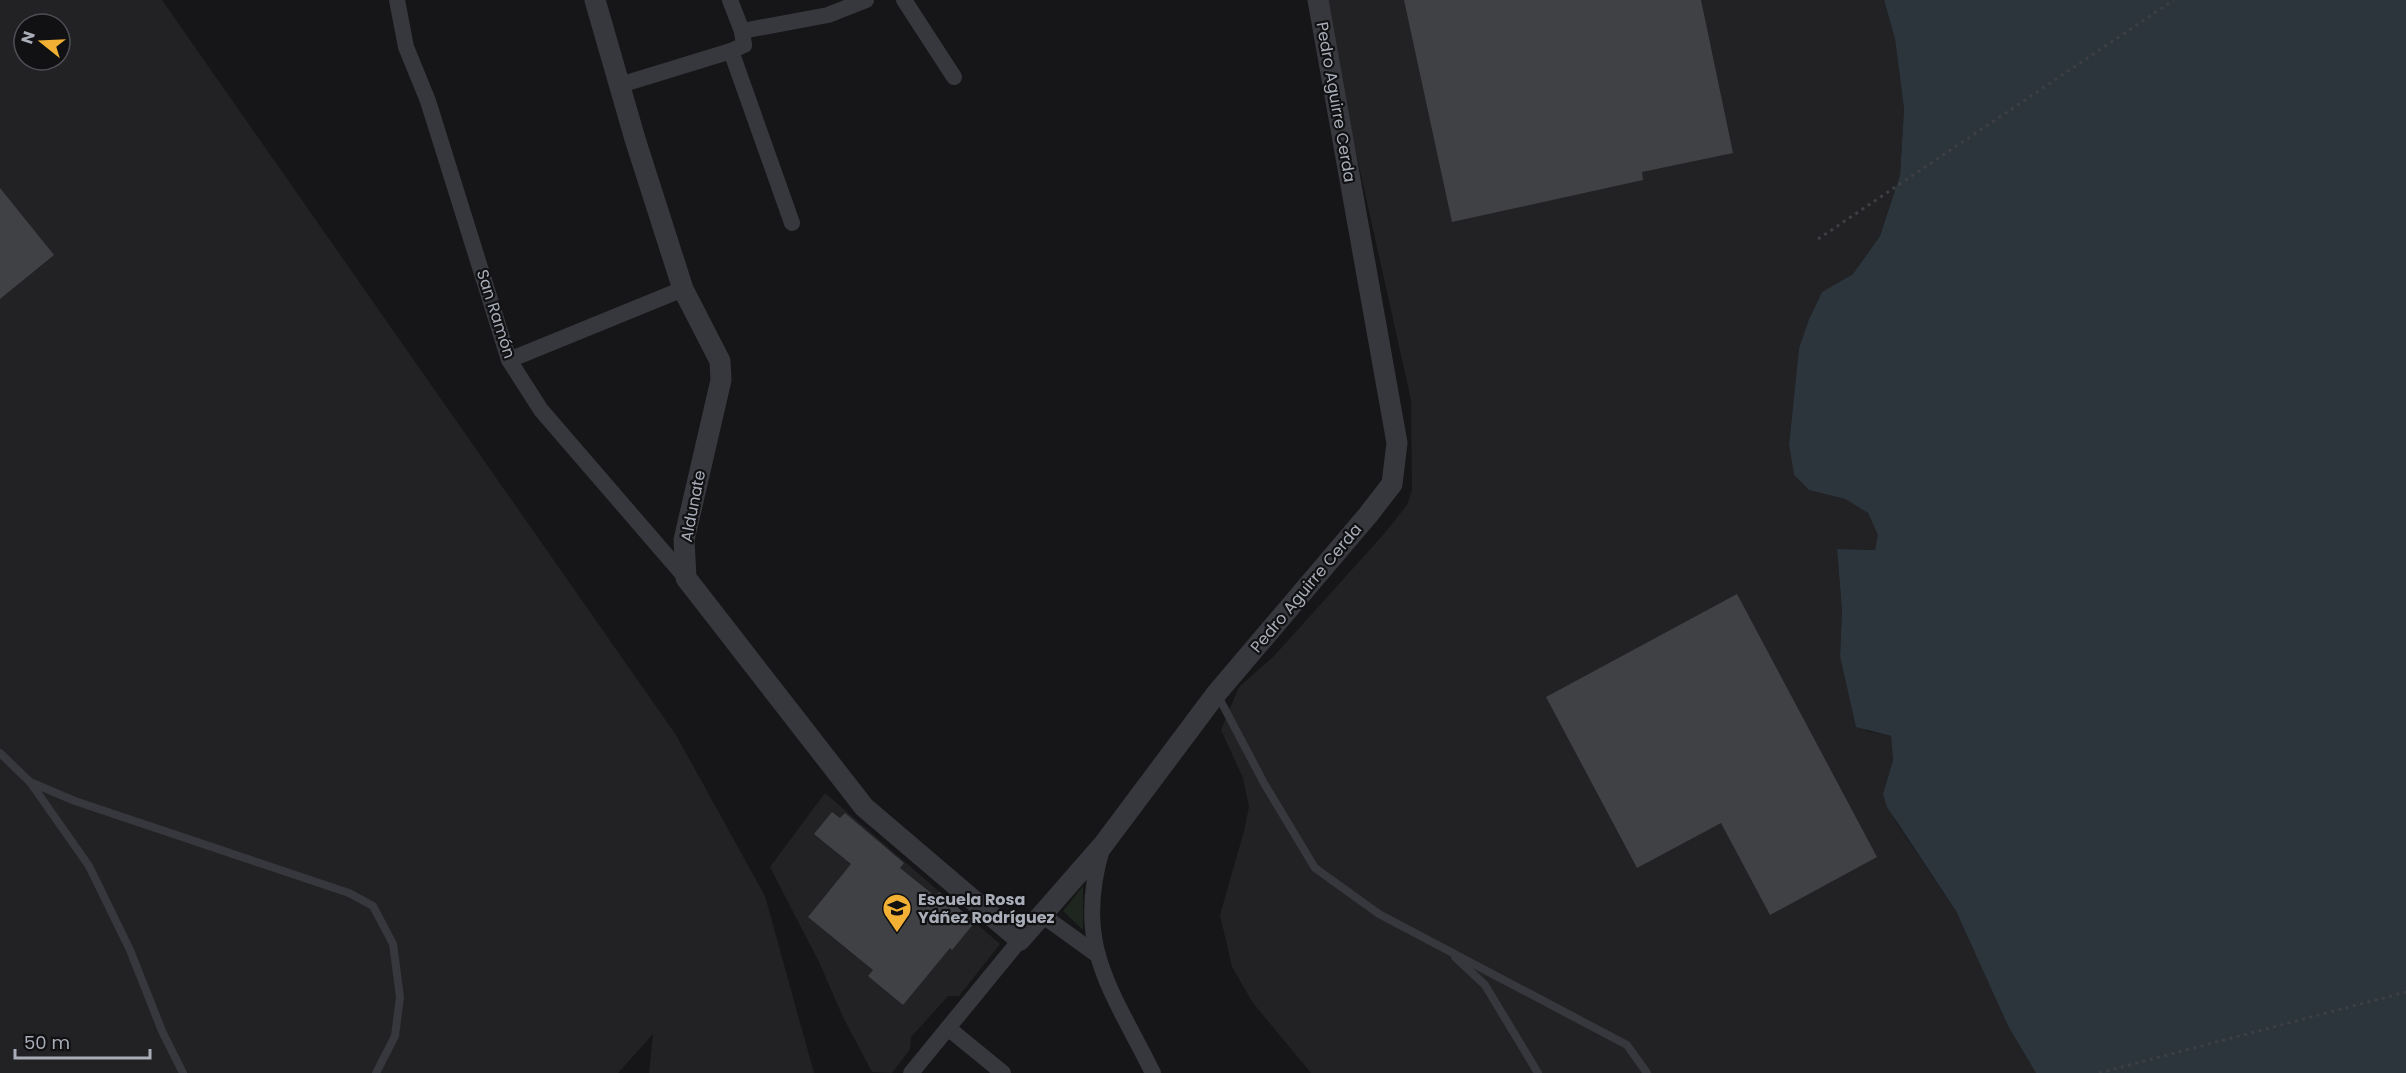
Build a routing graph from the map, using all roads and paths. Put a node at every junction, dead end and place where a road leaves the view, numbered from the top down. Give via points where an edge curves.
1 (397, 0) edge
2 (595, 0) edge
3 (730, 0) edge
4 (866, 0) edge
5 (904, 0) edge
6 (1318, 0) edge
7 (2174, 0) edge
8 (742, 31) junction
9 (731, 51) junction
10 (954, 77) dead end
11 (620, 85) junction
12 (792, 223) dead end
13 (1818, 239) dead end
14 (683, 289) junction
15 (509, 360) junction
16 (686, 578) junction
17 (1216, 694) junction
18 (0, 753) edge
19 (30, 782) junction
20 (1103, 845) junction
21 (1042, 915) junction
22 (1020, 940) junction
23 (1447, 949) junction
24 (1096, 954) junction
25 (2406, 992) edge
26 (948, 1028) junction
27 (183, 1073) edge
28 (376, 1073) edge
29 (911, 1073) edge
30 (1003, 1073) edge
31 (1153, 1073) edge
32 (1538, 1073) edge
33 (1647, 1073) edge
34 (2099, 1073) edge

1 - 15 street, San Ramón via 406,47 428,101
2 - 11 street, Aldunate
3 - 8 street
4 - 8 street via 828,15
5 - 10 street
6 - 17 street, Pedro Aguirre Cerda via 1396,443 1392,484
7 - 13 path
8 - 9 street via 744,45
9 - 11 street
9 - 12 street
11 - 14 street, Aldunate
14 - 15 street
14 - 16 street, Aldunate via 720,361 721,380 684,540
15 - 16 street, San Ramón via 541,410
16 - 22 street via 864,807
17 - 20 street, Pedro Aguirre Cerda
17 - 23 lane via 1315,868 1379,914
18 - 19 lane
19 - 27 lane via 89,866
19 - 28 lane via 75,801 349,893 373,906 393,944 400,997 395,1036
20 - 21 street, Pedro Aguirre Cerda
20 - 24 street via 1093,889
21 - 22 street, Pedro Aguirre Cerda
21 - 24 street
22 - 26 street, Pedro Aguirre Cerda
23 - 32 lane via 1485,985
23 - 33 lane via 1627,1045
24 - 31 street via 1125,1022
25 - 34 path
26 - 29 street, Pedro Aguirre Cerda
26 - 30 street

